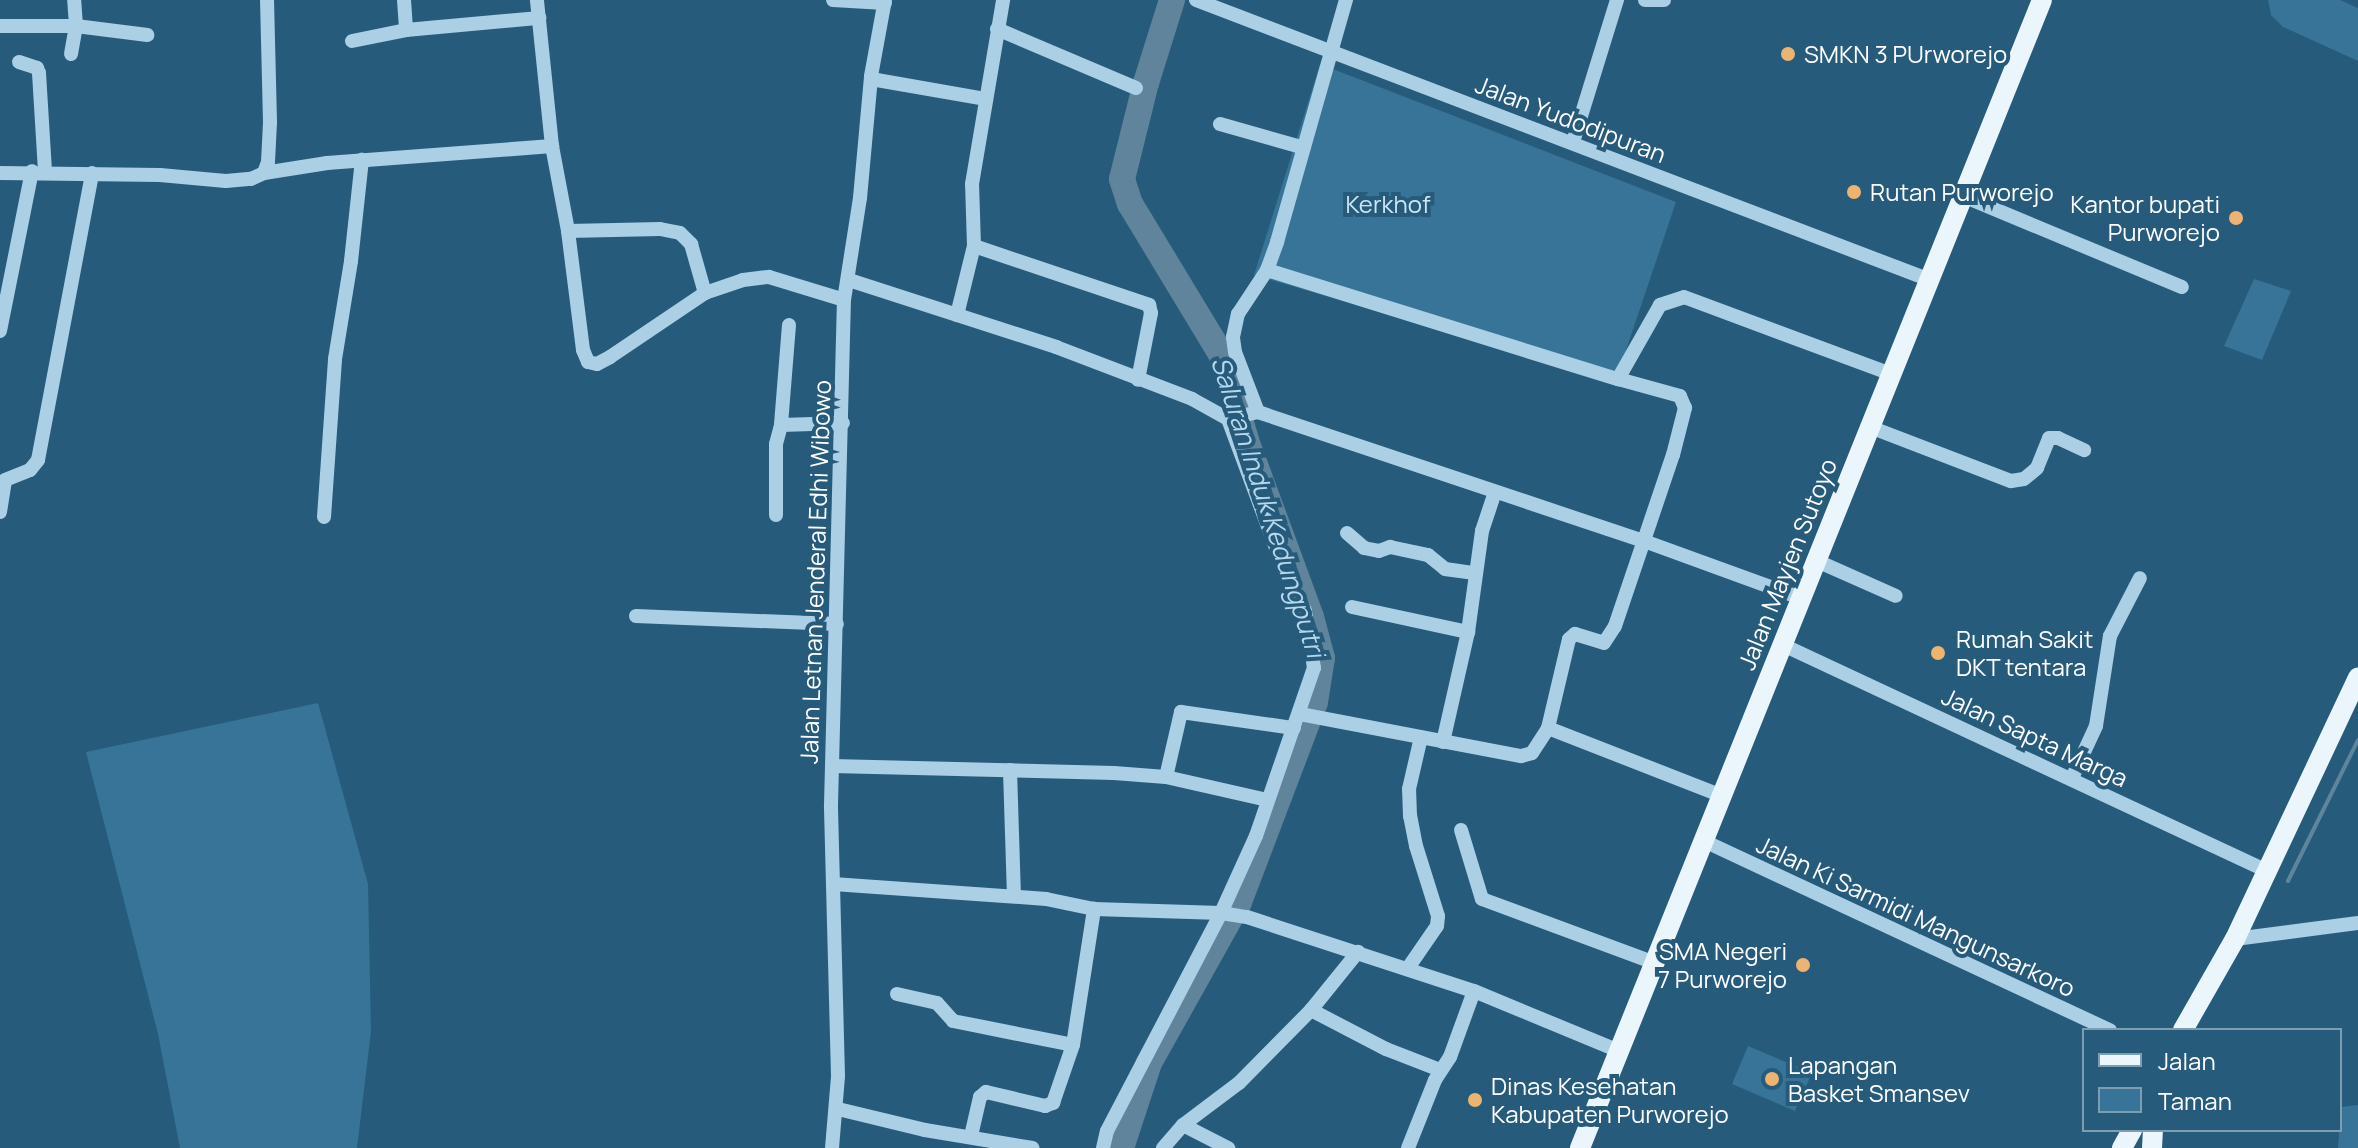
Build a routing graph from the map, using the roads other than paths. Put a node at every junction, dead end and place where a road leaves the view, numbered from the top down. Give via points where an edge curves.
1 (74, 0) edge
2 (267, 0) edge
3 (404, 0) edge
4 (537, 0) edge
5 (833, 0) edge
6 (1003, 0) edge
7 (1196, 0) edge
8 (1346, 0) edge
9 (1617, 0) edge
10 (1645, 0) edge
11 (1664, 0) edge
12 (2042, 0) edge
13 (885, 2) edge
14 (539, 18) junction
15 (0, 26) edge
16 (76, 26) junction
17 (997, 29) junction
18 (406, 30) junction
19 (147, 35) dead end
20 (352, 41) dead end
21 (1330, 51) junction
22 (71, 54) dead end
23 (19, 62) dead end
24 (871, 79) junction
25 (1136, 88) dead end
26 (986, 99) junction
27 (1220, 124) dead end
28 (1573, 142) junction
29 (552, 146) junction
30 (1304, 148) junction
31 (362, 160) junction
32 (39, 171) junction
33 (0, 173) edge
34 (92, 173) junction
35 (264, 173) junction
36 (1963, 196) junction
37 (568, 231) junction
38 (974, 246) junction
39 (1267, 270) junction
40 (849, 280) junction
41 (1930, 280) junction
42 (2182, 287) dead end
43 (705, 293) junction
44 (844, 300) junction
45 (957, 315) junction
46 (1, 321) edge
47 (789, 325) dead end
48 (1891, 374) junction
49 (1618, 379) junction
50 (1138, 380) junction
51 (1241, 416) junction
52 (843, 423) junction
53 (781, 425) junction
54 (1870, 427) junction
55 (2084, 450) dead end
56 (3, 480) edge
57 (1495, 492) junction
58 (0, 512) edge
59 (776, 515) dead end
60 (324, 517) dead end
61 (1347, 533) dead end
62 (1644, 541) junction
63 (1817, 561) junction
64 (1475, 573) junction
65 (2140, 578) dead end
66 (1896, 596) dead end
67 (1801, 598) junction
68 (1352, 607) dead end
69 (636, 616) dead end
70 (837, 624) junction
71 (1468, 632) junction
72 (1783, 645) junction
73 (2358, 678) edge
74 (1308, 714) junction
75 (1294, 728) junction
76 (1548, 728) junction
77 (1421, 737) junction
78 (1443, 742) junction
79 (832, 766) junction
80 (1010, 770) junction
81 (1166, 777) junction
82 (2072, 778) junction
83 (1722, 796) junction
84 (1267, 800) junction
85 (1461, 830) dead end
86 (1704, 841) junction
87 (2267, 871) junction
88 (833, 884) junction
89 (1014, 896) junction
90 (1094, 909) junction
91 (1225, 913) junction
92 (2358, 923) edge
93 (2235, 939) junction
94 (1358, 952) junction
95 (1655, 963) junction
96 (1408, 968) junction
97 (1474, 991) junction
98 (897, 994) dead end
99 (1311, 1010) junction
100 (2106, 1028) edge
101 (2184, 1028) edge
102 (1073, 1045) junction
103 (1619, 1051) junction
104 (1440, 1070) junction
105 (838, 1109) junction
106 (1183, 1125) junction
107 (971, 1136) junction
108 (832, 1148) edge
109 (1030, 1148) edge
110 (1103, 1148) edge
111 (1163, 1148) edge
112 (1228, 1148) edge
113 (1408, 1148) edge
114 (1580, 1148) edge

1 - 16 street
2 - 35 street via 270,122
3 - 18 street
4 - 14 street
5 - 13 street
6 - 17 street
7 - 21 street, Jalan Yudodipuran
8 - 21 street
9 - 28 street
10 - 11 street
12 - 36 main road, Jalan Mayjen Sutoyo
13 - 24 street, Jalan Letnan Jenderal Edhi Wibowo
14 - 18 street
14 - 29 street
15 - 16 street
16 - 19 street
16 - 22 street
17 - 25 street
17 - 26 street
18 - 20 street
21 - 28 street, Jalan Yudodipuran
21 - 30 street
23 - 32 street via 39,73
24 - 26 street
24 - 40 street, Jalan Letnan Jenderal Edhi Wibowo
26 - 38 street via 972,184
27 - 30 street
28 - 41 street, Jalan Yudodipuran
29 - 31 street
29 - 37 street
30 - 39 street
31 - 35 street
31 - 60 street via 335,359
32 - 33 street
32 - 34 street
32 - 46 street
34 - 35 street via 226,181
34 - 56 street via 38,460 30,470
36 - 41 main road, Jalan Mayjen Sutoyo
36 - 42 street
37 - 43 street via 680,233 691,244
37 - 43 street via 583,350 592,364
38 - 45 street
38 - 50 street via 1149,305
39 - 49 street
39 - 51 street via 1238,314 1233,337
40 - 44 street, Jalan Letnan Jenderal Edhi Wibowo
40 - 45 street
41 - 48 main road, Jalan Mayjen Sutoyo
43 - 44 street via 769,277
44 - 52 street, Jalan Letnan Jenderal Edhi Wibowo
45 - 50 street
47 - 53 street
48 - 49 street via 1684,297 1660,305
48 - 54 main road, Jalan Mayjen Sutoyo
49 - 62 street via 1680,396 1685,408
50 - 51 street
51 - 57 street
51 - 74 street via 1278,555 1305,611 1314,668
52 - 53 street
52 - 70 street, Jalan Letnan Jenderal Edhi Wibowo
53 - 59 street
54 - 55 street via 2011,481 2024,479 2037,468 2049,438
54 - 63 main road, Jalan Mayjen Sutoyo
56 - 58 street
57 - 62 street
57 - 64 street
61 - 64 street via 1364,548 1428,555 1445,569
62 - 67 street
62 - 76 street via 1607,642 1575,634 1569,639
63 - 66 street
63 - 67 main road, Jalan Mayjen Sutoyo
64 - 71 street
65 - 82 street via 2110,636 2096,726
67 - 72 main road, Jalan Mayjen Sutoyo
68 - 71 street
69 - 70 street
70 - 79 street, Jalan Letnan Jenderal Edhi Wibowo
71 - 78 street
72 - 82 street, Jalan Sapta Marga
72 - 83 main road, Jalan Mayjen Sutoyo
73 - 87 main road
74 - 75 street
74 - 77 street
75 - 81 street via 1181,712
75 - 84 street
76 - 78 street via 1527,756
76 - 83 street
77 - 78 street
77 - 96 street via 1409,789 1410,816 1438,916 1437,926
79 - 80 street
79 - 88 street, Jalan Letnan Jenderal Edhi Wibowo
80 - 81 street
80 - 89 street
81 - 84 street
82 - 87 street, Jalan Sapta Marga
83 - 86 main road, Jalan Mayjen Sutoyo
84 - 91 street
85 - 95 street via 1482,899
86 - 95 main road, Jalan Mayjen Sutoyo
86 - 100 street, Jalan Ki Sarmidi Mangunsarkoro
87 - 93 main road
88 - 89 street
88 - 105 street, Jalan Letnan Jenderal Edhi Wibowo
89 - 90 street
90 - 91 street
90 - 102 street
91 - 94 street
91 - 110 street via 1107,1131
92 - 93 street
93 - 101 main road
94 - 96 street
94 - 99 street
95 - 103 main road, Jalan Mayjen Sutoyo
96 - 97 street
97 - 103 street
97 - 104 street via 1450,1057
98 - 102 street via 937,1003 953,1021
99 - 104 street
99 - 106 street via 1239,1083
102 - 107 street via 1053,1103 1045,1106 986,1092 980,1097
103 - 114 main road, Jalan Mayjen Sutoyo
104 - 113 street
105 - 107 street
105 - 108 street, Jalan Letnan Jenderal Edhi Wibowo
106 - 111 street
106 - 112 street
107 - 109 street

